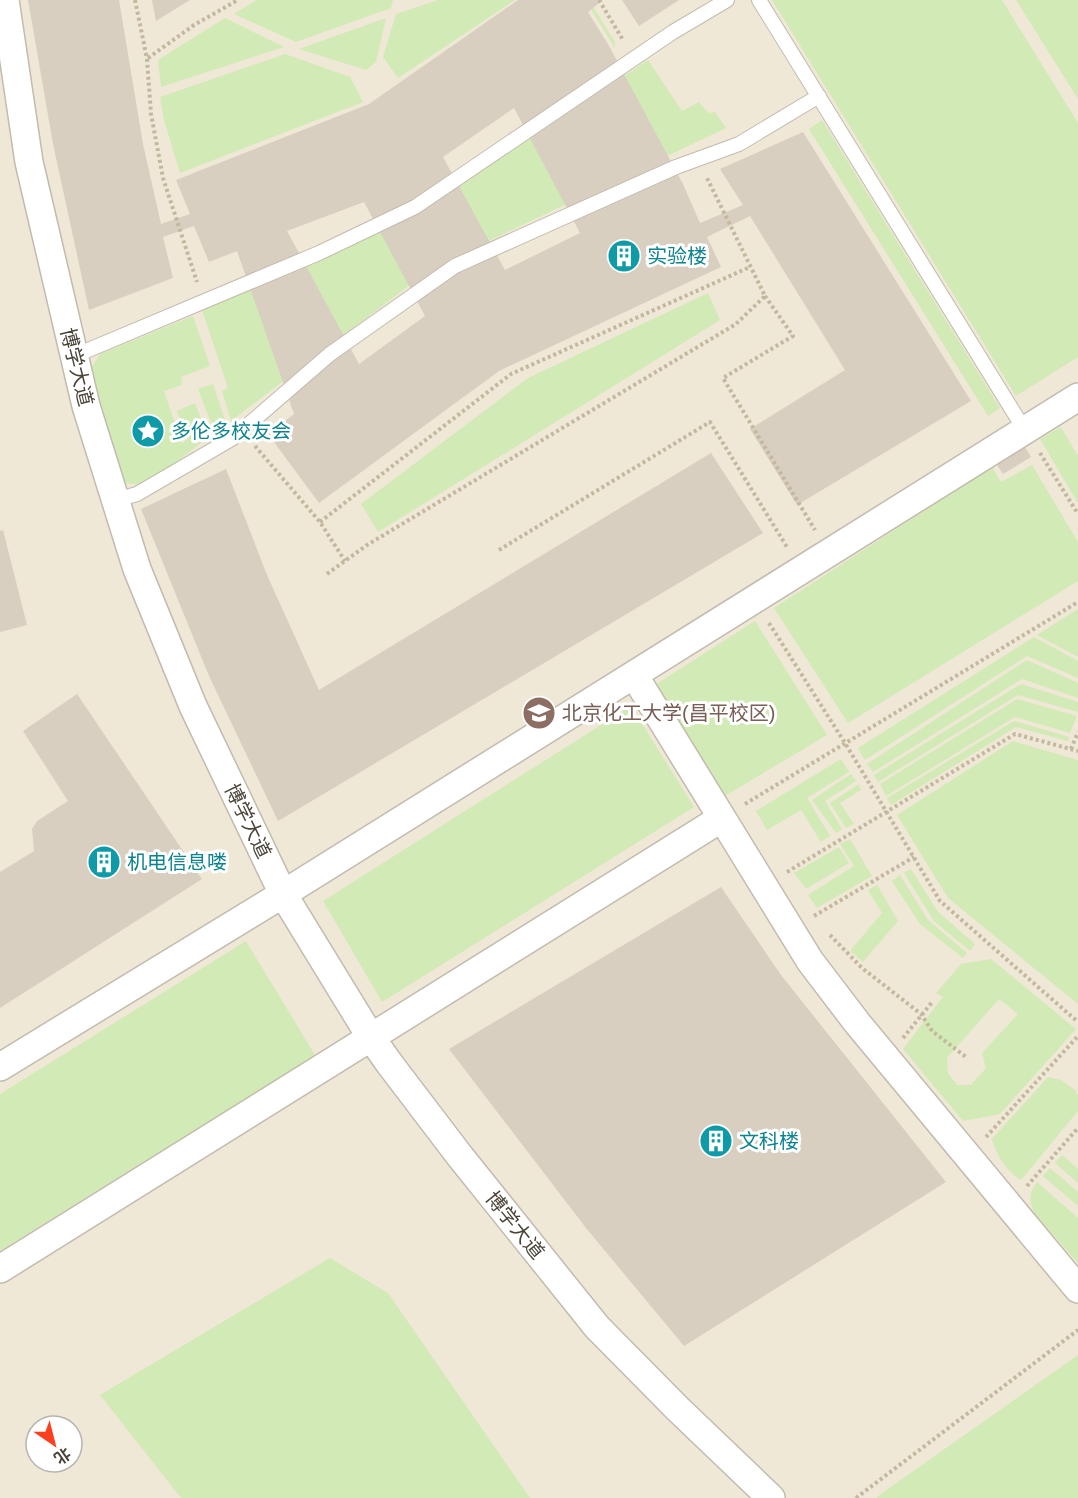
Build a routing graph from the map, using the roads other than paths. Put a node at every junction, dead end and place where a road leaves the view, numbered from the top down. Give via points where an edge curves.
1 (4, 0) edge
2 (727, 0) edge
3 (759, 0) edge
4 (819, 96) junction
5 (74, 356) junction
6 (1078, 397) edge
7 (1024, 429) junction
8 (116, 500) junction
9 (633, 675) junction
10 (722, 818) junction
11 (283, 894) junction
12 (370, 1036) junction
13 (0, 1067) edge
14 (0, 1269) edge
15 (1078, 1289) edge
16 (771, 1498) edge

1 - 5 street, 博学大道 via 28,162
2 - 5 lane via 673,32 415,207 320,253
3 - 4 lane
4 - 7 lane
4 - 8 lane via 739,144 454,266 330,354 233,438 137,494
5 - 8 street, 博学大道
6 - 7 street
7 - 9 street
8 - 11 street, 博学大道 via 137,569 193,706
9 - 10 street
9 - 11 street
10 - 12 street
10 - 15 street via 810,961 887,1060
11 - 12 street, 博学大道
11 - 13 street
12 - 14 street
12 - 16 street, 博学大道 via 459,1155 597,1327

